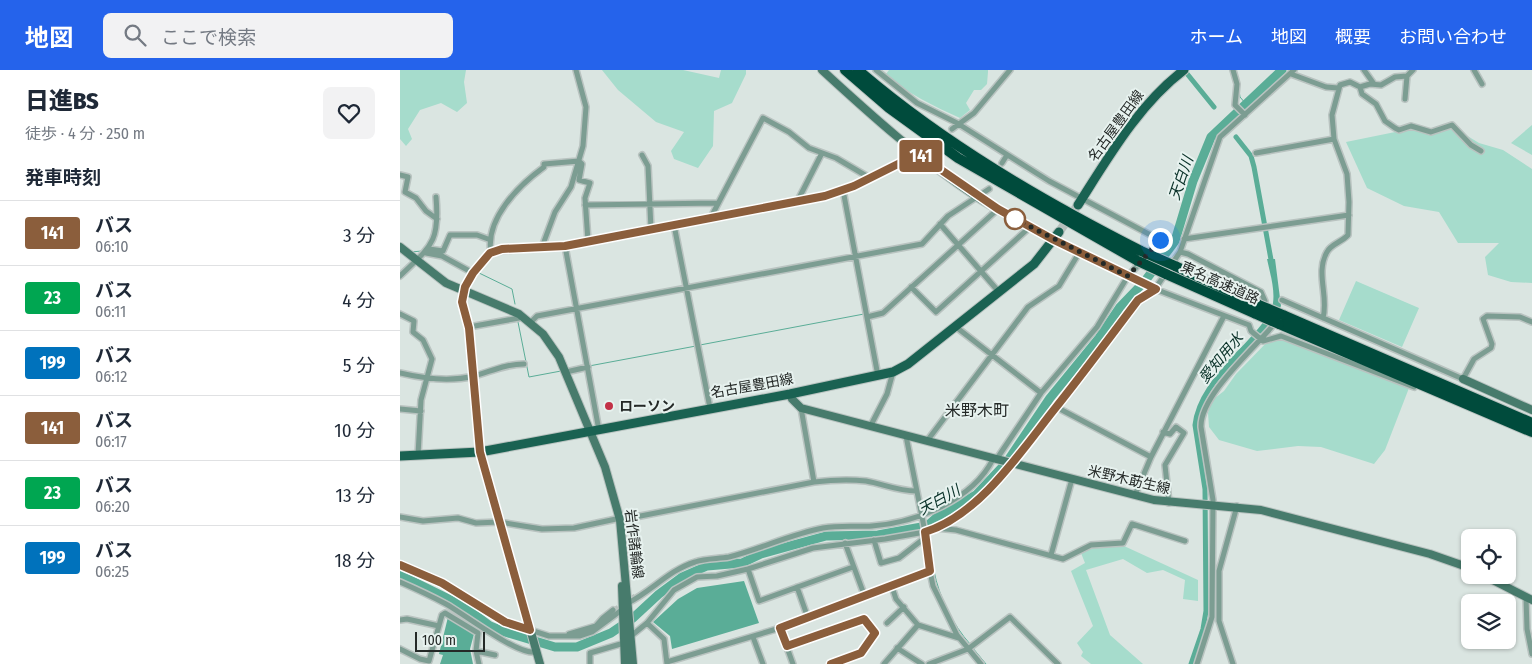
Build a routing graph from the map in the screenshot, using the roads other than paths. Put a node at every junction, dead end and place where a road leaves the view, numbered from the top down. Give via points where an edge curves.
1 (576, 70) edge
2 (822, 70) edge
3 (845, 70) edge
4 (858, 70) edge
5 (876, 70) edge
6 (1010, 70) edge
7 (1233, 70) edge
8 (1364, 70) edge
9 (1413, 70) edge
10 (1474, 70) edge
11 (1182, 71) edge
12 (1292, 72) edge
13 (1406, 76) junction
14 (1374, 84) junction
15 (1482, 84) dead end
16 (1360, 87) junction
17 (1338, 88) junction
18 (1405, 99) dead end
19 (1244, 115) junction
20 (957, 123) junction
21 (952, 129) dead end
22 (1334, 139) junction
23 (925, 148) dead end
24 (1481, 151) dead end
25 (822, 153) junction
26 (1256, 153) dead end
27 (918, 154) junction
28 (642, 155) dead end
29 (1007, 155) junction
30 (578, 161) junction
31 (1002, 163) dead end
32 (400, 175) edge
33 (870, 178) junction
34 (989, 189) dead end
35 (843, 190) junction
36 (436, 197) dead end
37 (978, 197) junction
38 (1080, 201) junction
39 (797, 202) junction
40 (648, 203) junction
41 (717, 204) junction
42 (585, 205) junction
43 (998, 209) junction
44 (1349, 215) junction
45 (437, 219) junction
46 (710, 219) junction
47 (940, 224) junction
48 (674, 225) junction
49 (1030, 227) junction
50 (651, 229) junction
51 (1059, 232) tunnel mouth
52 (488, 239) junction
53 (1184, 239) junction
54 (1054, 240) junction
55 (588, 241) junction
56 (959, 245) junction
57 (565, 246) junction
58 (400, 247) edge
59 (542, 247) junction
60 (427, 251) junction
61 (1180, 252) junction
62 (490, 253) junction
63 (1079, 253) junction
64 (856, 256) junction
65 (1140, 256) junction
66 (416, 261) junction
67 (982, 271) junction
68 (473, 273) junction
69 (400, 276) edge
70 (1128, 276) junction
71 (686, 287) junction
72 (911, 287) junction
73 (1153, 287) junction
74 (464, 291) junction
75 (999, 292) junction
76 (1282, 300) dead end
77 (576, 308) junction
78 (1257, 310) junction
79 (400, 314) edge
80 (1224, 316) junction
81 (1281, 316) junction
82 (867, 317) junction
83 (519, 318) dead end
84 (1323, 318) junction
85 (530, 322) junction
86 (1532, 322) edge
87 (1249, 325) junction
88 (956, 327) junction
89 (469, 328) junction
90 (1260, 339) junction
91 (990, 355) junction
92 (524, 364) dead end
93 (588, 367) junction
94 (566, 372) junction
95 (893, 372) junction
96 (400, 373) edge
97 (474, 376) junction
98 (878, 376) junction
99 (425, 379) junction
100 (1463, 379) junction
101 (1042, 393) junction
102 (790, 394) junction
103 (710, 408) junction
104 (801, 408) junction
105 (1058, 408) junction
106 (400, 409) edge
107 (1532, 410) edge
108 (421, 411) junction
109 (1532, 423) edge
110 (598, 425) dead end
111 (872, 425) junction
112 (591, 432) junction
113 (1164, 432) junction
114 (1532, 432) edge
115 (906, 436) junction
116 (1532, 436) edge
117 (926, 441) junction
118 (480, 452) junction
119 (418, 455) junction
120 (400, 456) edge
121 (1151, 456) junction
122 (996, 460) junction
123 (1010, 463) junction
124 (1072, 479) junction
125 (814, 482) junction
126 (916, 491) junction
127 (1135, 495) junction
128 (1169, 503) junction
129 (1212, 505) junction
130 (1237, 506) junction
131 (921, 516) junction
132 (400, 517) edge
133 (618, 520) junction
134 (499, 522) junction
135 (936, 528) junction
136 (925, 535) junction
137 (874, 540) junction
138 (1185, 541) dead end
139 (845, 543) junction
140 (1051, 555) junction
141 (400, 565) edge
142 (1461, 565) edge
143 (853, 567) junction
144 (748, 569) junction
145 (930, 571) junction
146 (663, 578) junction
147 (400, 582) edge
148 (1500, 584) edge
149 (797, 587) junction
150 (892, 588) junction
151 (635, 596) tunnel mouth
152 (864, 597) junction
153 (1529, 599) edge
154 (904, 606) junction
155 (622, 609) junction
156 (808, 618) junction
157 (400, 620) edge
158 (887, 623) dead end
159 (646, 624) junction
160 (918, 625) junction
161 (438, 626) junction
162 (780, 628) junction
163 (530, 630) junction
164 (627, 636) junction
165 (753, 637) junction
166 (960, 638) junction
167 (787, 646) junction
168 (897, 648) junction
169 (400, 649) edge
170 (968, 649) junction
171 (476, 651) junction
172 (536, 651) junction
173 (1532, 654) edge
174 (494, 655) dead end
175 (667, 663) edge
176 (479, 664) edge
177 (540, 664) edge
178 (590, 664) edge
179 (625, 664) edge
180 (633, 664) edge
181 (763, 664) edge
182 (794, 664) edge
183 (831, 664) edge
184 (884, 664) edge
185 (922, 664) edge
186 (929, 664) edge
187 (981, 664) edge
188 (1058, 664) edge
189 (1197, 664) edge
190 (1233, 664) edge

1 - 30 street via 586,107 583,146
2 - 27 main road
3 - 65 highway, 東名高速道路 via 946,150 1020,195
4 - 65 highway, 東名高速道路 via 976,157
5 - 20 street via 908,97
6 - 20 street via 974,113
7 - 19 street via 1237,84 1235,105
8 - 14 street
9 - 13 street
10 - 15 street
11 - 38 main road, 名古屋豊田線 via 1145,107
12 - 17 street via 1326,87
12 - 19 street
13 - 14 street
13 - 18 street
14 - 16 street
16 - 17 street via 1350,82
16 - 24 street via 1362,94 1376,104 1385,121 1395,128 1411,126 1431,132 1452,125
17 - 22 street via 1332,115
19 - 53 street via 1217,143
20 - 21 street
20 - 29 street
22 - 26 street
22 - 44 street via 1347,174
23 - 27 street
25 - 33 street
25 - 39 street
25 - 41 street via 763,118
27 - 33 main road
27 - 37 main road
28 - 40 street via 648,166
29 - 31 street
29 - 38 street
30 - 42 street via 582,164 579,180 590,183
30 - 52 street via 544,164 531,175 499,215
30 - 59 street via 571,187 555,212
32 - 45 street via 408,177 405,192 416,198
33 - 35 main road
34 - 37 street
35 - 39 main road
35 - 64 street
36 - 45 street
37 - 43 main road
37 - 47 street
38 - 70 street via 1160,240
39 - 46 main road
40 - 41 street
40 - 42 street
40 - 50 street
41 - 46 street
42 - 55 street
43 - 49 main road
43 - 56 street
44 - 53 street
44 - 84 street via 1348,235 1326,253 1321,277 1326,306
45 - 60 street via 434,237
46 - 48 main road
47 - 56 street
47 - 64 street via 922,244
48 - 50 main road
48 - 71 street
49 - 54 main road
49 - 67 street
50 - 55 main road
51 - 54 main road, 名古屋豊田線
52 - 60 street via 477,235 450,235 444,251
52 - 62 street
53 - 61 street
54 - 63 street
54 - 75 main road, 名古屋豊田線 via 1034,264
55 - 57 main road
56 - 67 street
56 - 72 street
57 - 59 main road
57 - 77 street
58 - 66 main road, 岩作諸輪線
59 - 62 street via 502,249
60 - 66 street
60 - 68 street
61 - 73 street
61 - 87 street via 1262,292 1265,306
62 - 68 street
63 - 70 street
63 - 91 street via 1059,286 1028,307
64 - 71 street
64 - 82 street
65 - 78 highway, 東名高速道路, bridge via 1175,266
65 - 78 highway, 東名高速道路, bridge via 1166,274
66 - 69 street
66 - 74 main road, 岩作諸輪線 via 446,283
67 - 72 street via 936,312
67 - 75 street
68 - 74 street
70 - 73 street
70 - 101 street via 1097,327
71 - 77 street
71 - 103 street
72 - 82 street via 883,313
73 - 80 street
73 - 105 street via 1138,300
74 - 85 main road, 岩作諸輪線 via 509,309
74 - 89 main road via 462,302
75 - 88 main road, 名古屋豊田線
76 - 84 street
77 - 85 street via 537,316
77 - 93 street
78 - 81 highway, 東名高速道路, bridge
79 - 99 street via 414,321 413,332 423,340 431,357
80 - 87 street
80 - 113 street
81 - 90 street
81 - 109 highway, 東名高速道路
81 - 114 highway, 東名高速道路
82 - 98 street
83 - 89 street
84 - 100 street
85 - 94 main road, 岩作諸輪線 via 550,343
86 - 100 street via 1520,318 1487,316 1483,319 1492,344 1474,359
87 - 90 street
88 - 91 street
88 - 95 main road, 名古屋豊田線
89 - 97 main road
90 - 116 street via 1266,342 1281,336 1294,340
90 - 129 street via 1224,379 1201,416
91 - 101 street
91 - 117 street
92 - 97 street via 510,364
93 - 94 street
93 - 110 street
94 - 112 main road, 岩作諸輪線
95 - 98 main road, 名古屋豊田線
95 - 111 street via 887,394
96 - 99 street
97 - 99 street via 455,380
97 - 118 main road
98 - 102 main road, 名古屋豊田線
99 - 108 street
100 - 107 main road
101 - 122 street
102 - 103 main road, 名古屋豊田線
102 - 104 main road
103 - 112 main road, 名古屋豊田線
104 - 111 main road, 米野木莇生線
104 - 125 street
105 - 121 street
105 - 123 street
106 - 108 street
108 - 119 street
111 - 115 main road, 米野木莇生線
112 - 118 main road, 名古屋豊田線
112 - 133 main road, 岩作諸輪線 via 607,474
113 - 121 street
113 - 128 street via 1170,434 1176,427 1184,433 1165,465
115 - 117 main road, 米野木莇生線
115 - 126 street
117 - 122 main road, 米野木莇生線
118 - 119 main road, 名古屋豊田線
118 - 134 main road
119 - 120 main road, 名古屋豊田線
121 - 127 street
122 - 123 main road, 米野木莇生線
122 - 131 street via 956,498
123 - 124 main road, 米野木莇生線
123 - 135 street via 982,496
124 - 127 main road, 米野木莇生線
124 - 140 street
125 - 126 street via 867,481 900,491
125 - 133 street
126 - 131 street
127 - 128 main road, 米野木莇生線
128 - 129 main road, 米野木莇生線
129 - 130 main road, 米野木莇生線
129 - 189 street via 1212,617
130 - 142 main road, 米野木莇生線 via 1289,516
130 - 190 street via 1219,571 1220,621
131 - 136 street
131 - 146 street via 896,524 821,529 728,557 698,560
132 - 134 street via 423,521 458,518 476,523
133 - 134 street via 566,529
133 - 155 main road, 岩作諸輪線
134 - 163 main road
135 - 136 street
135 - 140 street via 956,530
136 - 137 street
136 - 137 street via 899,558 881,563
136 - 145 street
137 - 139 street
138 - 140 street via 1132,524 1123,543 1091,545 1063,559
139 - 143 street
139 - 144 street via 813,548
141 - 163 street via 442,583 505,622
143 - 149 street
143 - 152 street
144 - 149 street via 759,601
144 - 159 street via 694,579 668,595
145 - 150 street
145 - 166 street via 933,586
146 - 151 street
146 - 155 street
147 - 172 street via 447,604 486,631 527,653
148 - 153 main road
149 - 156 street
150 - 152 street
150 - 154 street via 896,599
152 - 156 street
153 - 173 street via 1527,629
154 - 158 street
154 - 160 street
155 - 163 street via 592,632 580,636 549,636
155 - 164 main road, 岩作諸輪線
156 - 162 street
157 - 161 street
159 - 164 street
159 - 175 street via 664,639
160 - 166 street
160 - 168 street
161 - 169 street via 430,661
161 - 171 street via 446,613 478,633
162 - 165 street
162 - 167 street
163 - 172 main road
164 - 178 street via 590,653
164 - 179 main road, 岩作諸輪線
164 - 180 main road, 岩作諸輪線
165 - 175 street
165 - 181 street
166 - 170 street
167 - 182 street
167 - 183 street via 864,619 875,633 864,650
168 - 184 street
168 - 185 street
170 - 186 street
170 - 187 street
170 - 188 street via 1010,617
171 - 174 street
171 - 176 street
172 - 177 main road

